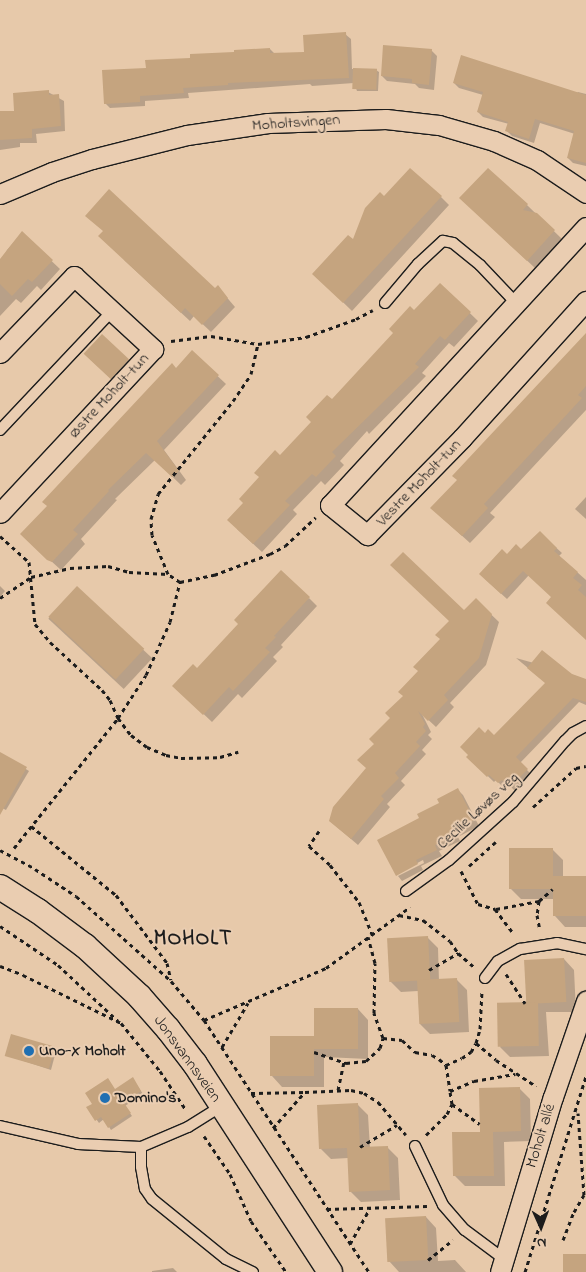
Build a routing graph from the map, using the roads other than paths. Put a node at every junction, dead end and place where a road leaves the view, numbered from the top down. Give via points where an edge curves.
1 (586, 193) edge
2 (0, 194) edge
3 (586, 227) edge
4 (586, 301) edge
5 (385, 303) road end
6 (516, 303) junction
7 (112, 311) junction
8 (0, 353) edge
9 (0, 430) edge
10 (0, 512) edge
11 (586, 726) edge
12 (0, 887) edge
13 (406, 891) dead end
14 (586, 949) edge
15 (485, 978) road end
16 (586, 1001) edge
17 (222, 1106) junction
18 (0, 1126) edge
19 (415, 1146) road end
20 (141, 1147) junction
21 (502, 1265) edge
22 (253, 1272) edge
23 (330, 1272) edge

1 - 2 street, Moholtsvingen via 537,160 494,140 439,125 386,119 268,123 187,135 92,159
3 - 6 street
4 - 6 street, Vestre Moholt-tun via 462,438 367,535 330,505
5 - 6 lane via 418,264 443,242 453,243 480,265
7 - 8 street, Østre Moholt-tun via 74,276
7 - 9 lane
7 - 10 street, Østre Moholt-tun via 152,349
11 - 13 lane, Cecilie Løvøs veg via 565,740 514,802 448,860
12 - 17 street, Jonsvannsveien via 85,946 139,996 190,1057
14 - 15 lane via 557,943 520,949 498,961
16 - 21 street, Moholt allé
17 - 20 lane via 195,1123
17 - 23 street, Jonsvannsveien
18 - 20 lane via 78,1144
19 - 21 lane via 443,1205
20 - 22 lane via 145,1189 152,1199 177,1216 226,1259

